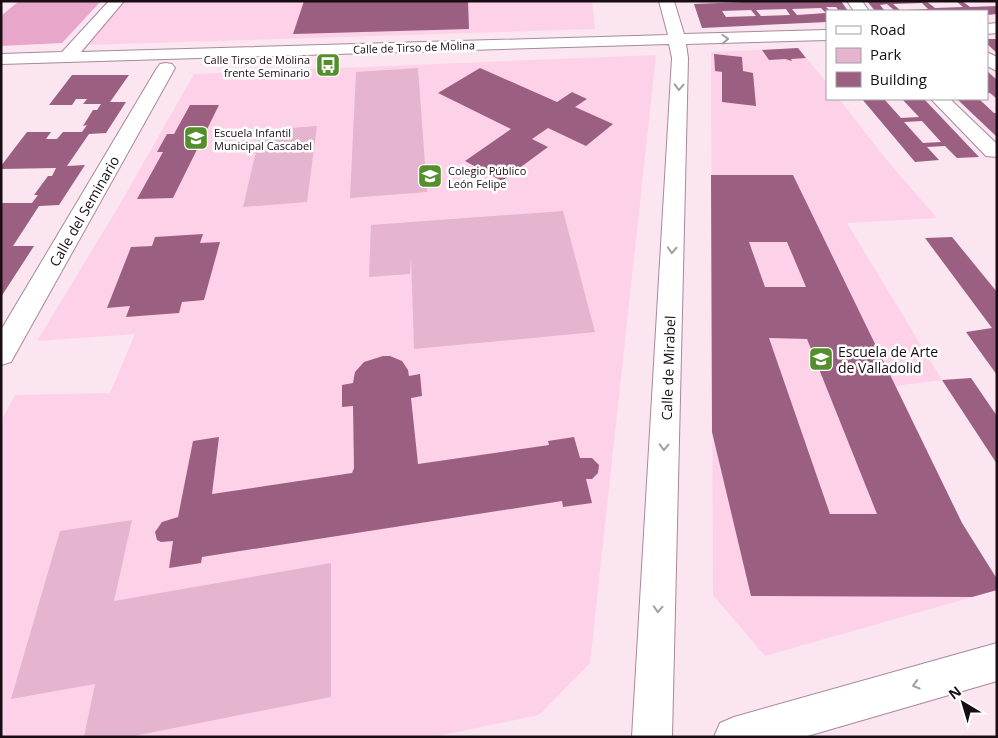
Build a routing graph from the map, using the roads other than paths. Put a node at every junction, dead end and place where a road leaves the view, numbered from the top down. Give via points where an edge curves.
1 (117, 1) edge
2 (666, 1) edge
3 (826, 35) edge
4 (677, 39) junction
5 (60, 58) junction
6 (1, 59) edge
7 (166, 68) dead end
8 (1, 77) edge
9 (941, 100) edge
10 (993, 152) dead end
11 (1, 354) edge
12 (997, 662) edge
13 (652, 737) edge
14 (734, 737) edge

1 - 5 street
2 - 4 street, Calle de Mirabel
4 -> 3 street, Calle de Tirso de Molina
4 - 5 street, Calle de Tirso de Molina
4 -> 13 street, Calle de Mirabel via 680,58
5 - 6 street, Calle de Tirso de Molina
5 - 8 street via 13,69
7 - 11 street, Calle del Seminario
9 - 10 street
12 -> 14 street

